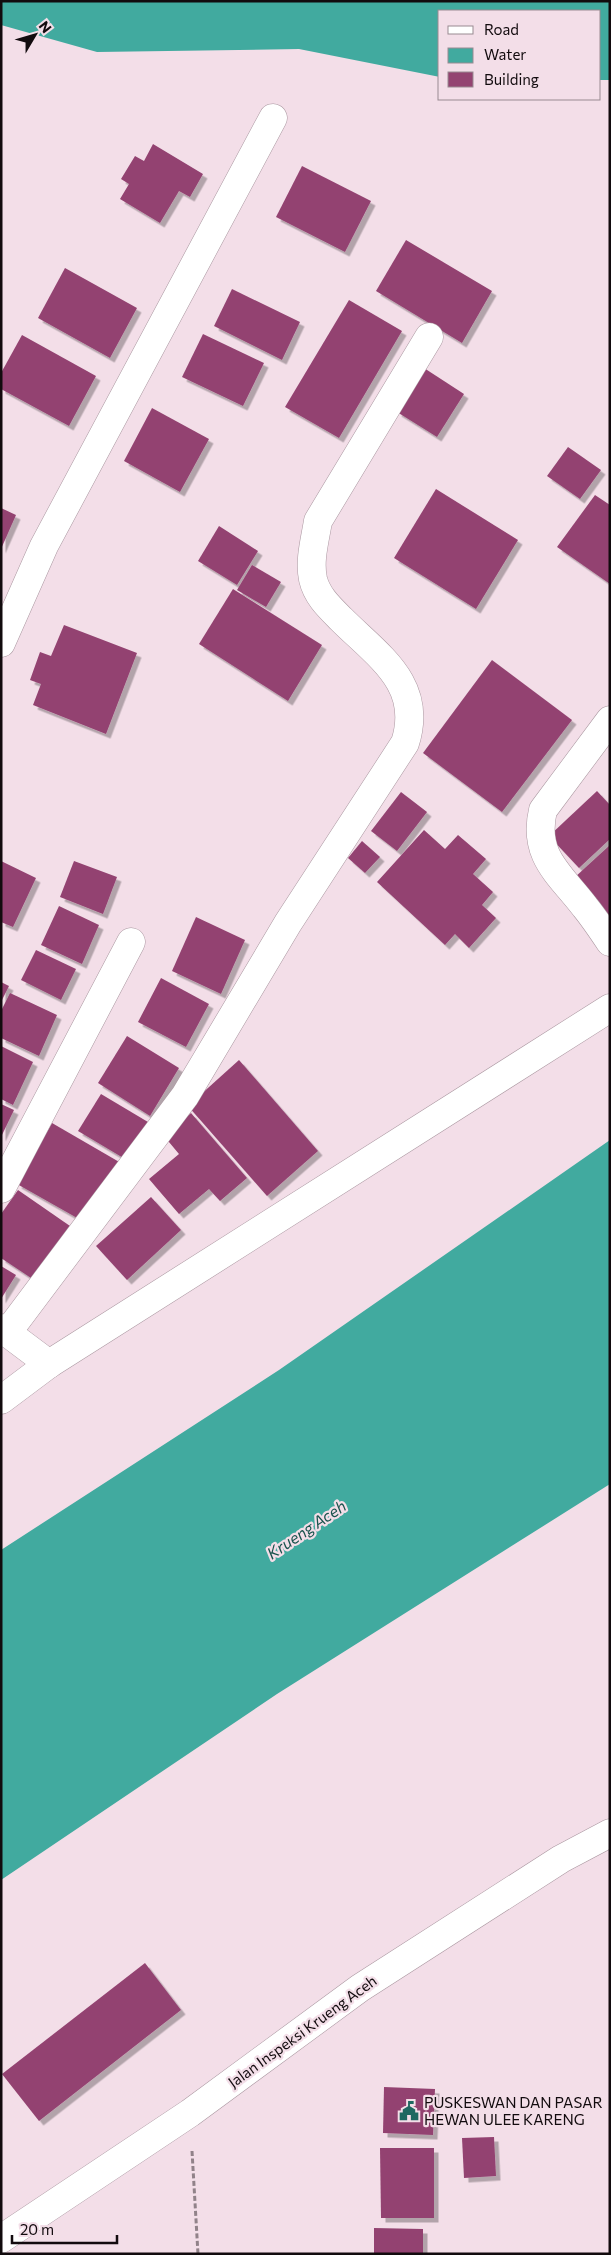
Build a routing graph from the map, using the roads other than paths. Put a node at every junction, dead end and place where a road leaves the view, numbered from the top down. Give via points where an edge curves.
1 (273, 118) dead end
2 (429, 337) dead end
3 (1, 643) edge
4 (610, 720) edge
5 (131, 942) dead end
6 (610, 942) edge
7 (610, 1008) edge
8 (1, 1189) edge
9 (4, 1330) edge
10 (49, 1364) junction
11 (1, 1400) edge
12 (610, 1833) edge
13 (1, 2239) edge

1 - 3 street via 44,546
2 - 9 street via 318,521 312,557 314,580 323,601 396,674 406,692 411,709 405,743 288,923 185,1096
4 - 6 street via 543,810 539,828 542,847 555,872 585,906
5 - 8 street
7 - 10 street
9 - 10 street
10 - 11 street
12 - 13 street, Jalan Inspeksi Krueng Aceh via 561,1859 360,1988 190,2113

